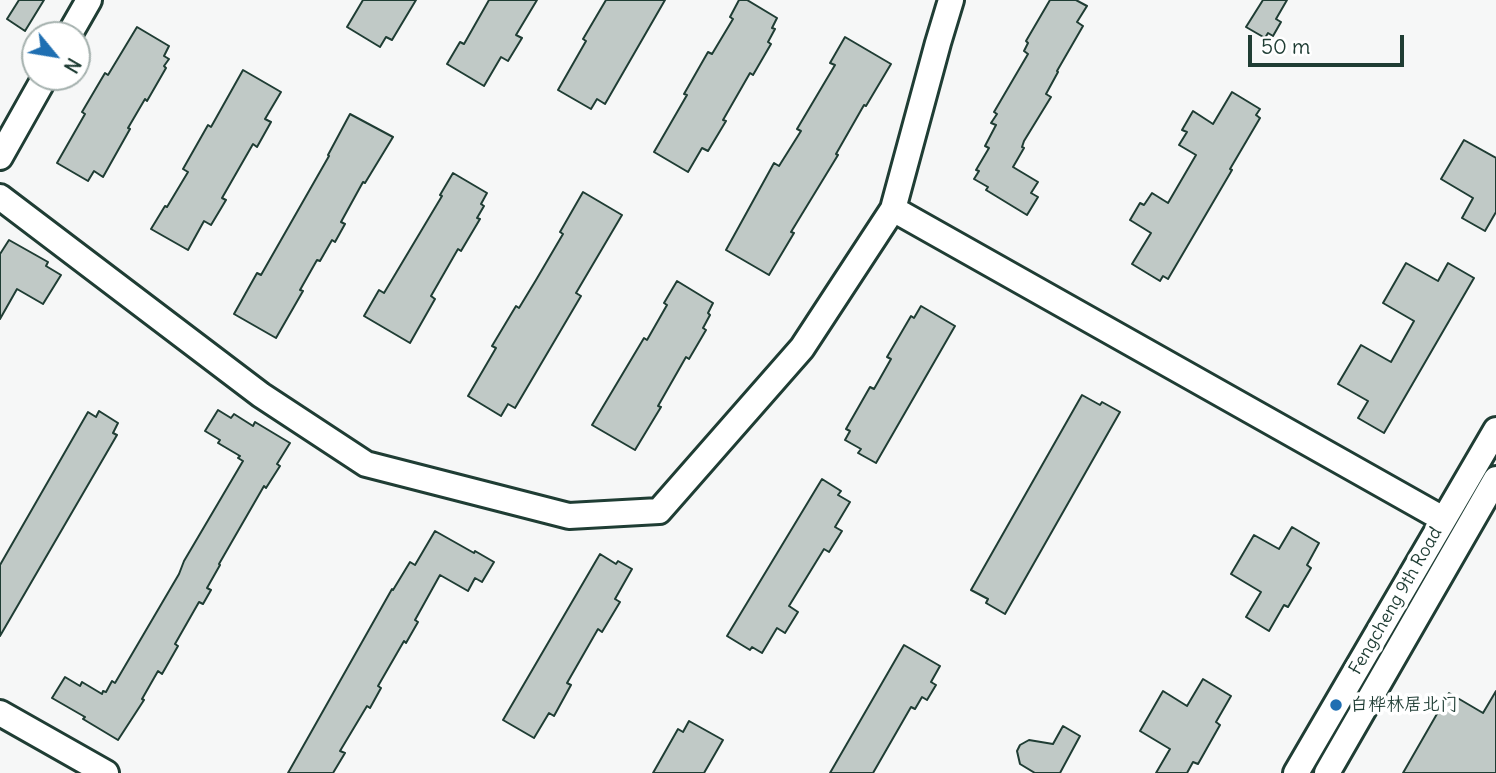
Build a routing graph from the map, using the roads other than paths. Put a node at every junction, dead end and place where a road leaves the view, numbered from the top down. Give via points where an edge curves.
1 (89, 0) edge
2 (951, 0) edge
3 (77, 21) edge
4 (37, 91) edge
5 (0, 157) edge
6 (0, 197) edge
7 (893, 209) junction
8 (1496, 430) edge
9 (1496, 479) edge
10 (1443, 519) junction
11 (0, 713) edge
12 (106, 773) edge
13 (1296, 773) edge
14 (1327, 773) edge

1 - 3 street
2 - 7 street
4 - 5 street
6 - 7 street via 261,396 366,464 569,516 659,512 803,348
7 - 10 street
8 - 10 street, Fengcheng 9th Road
9 - 14 street, Fengcheng 9th Road
10 - 13 street, Fengcheng 9th Road
11 - 12 street

